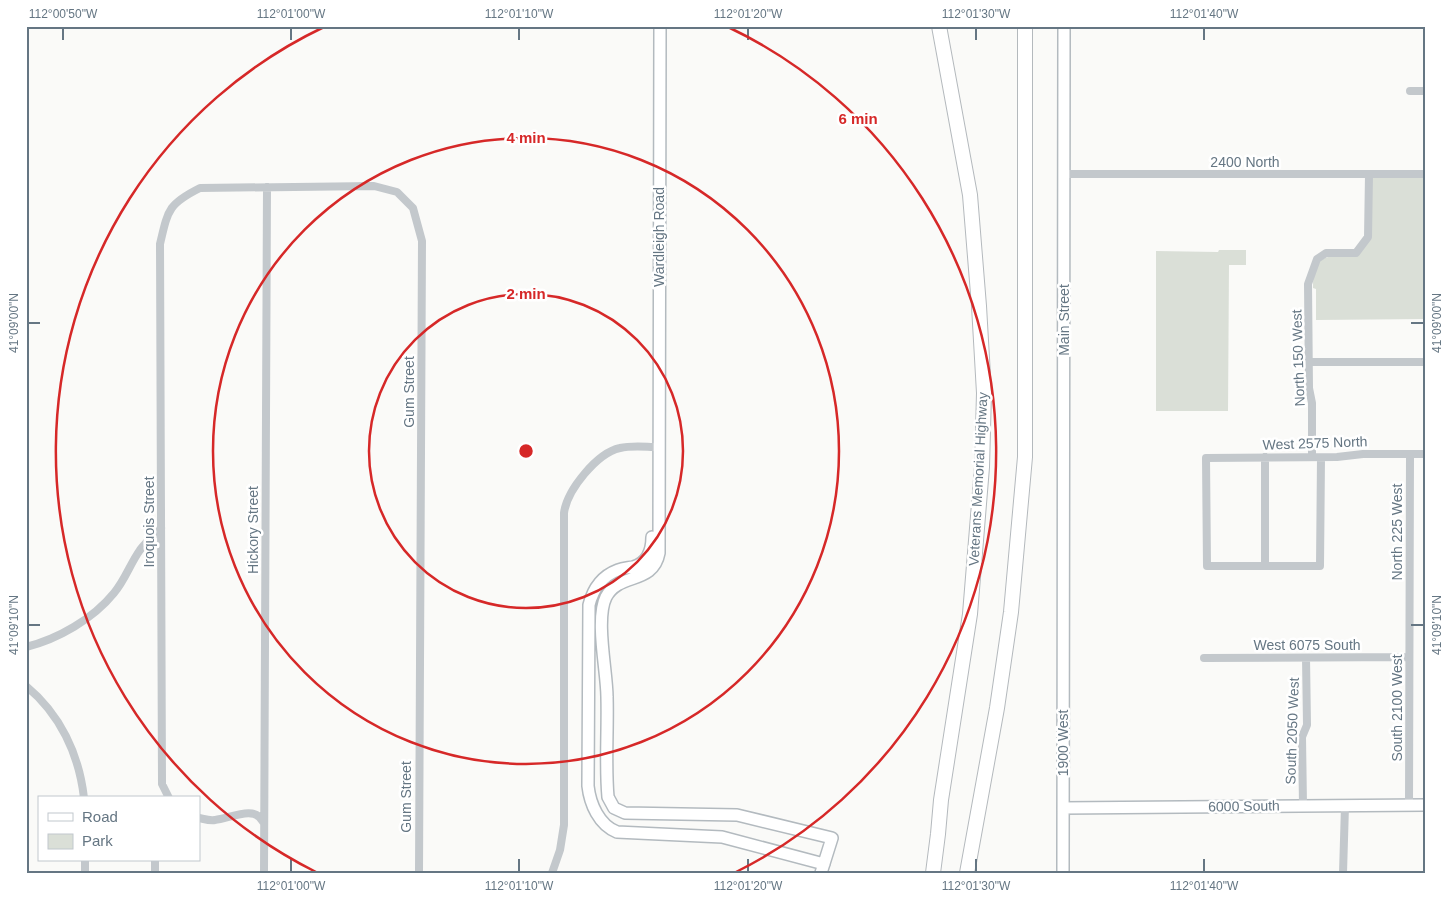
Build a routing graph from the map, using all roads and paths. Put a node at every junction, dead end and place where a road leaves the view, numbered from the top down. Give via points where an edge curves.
1 (660, 26) edge
2 (939, 26) edge
3 (1025, 26) edge
4 (1064, 26) edge
5 (1410, 92) dead end
6 (1425, 92) edge
7 (1065, 174) junction
8 (1425, 174) edge
9 (1369, 175) junction
10 (267, 187) junction
11 (160, 244) joint
12 (1309, 362) junction
13 (1425, 362) edge
14 (658, 447) junction
15 (1410, 454) junction
16 (1425, 454) edge
17 (1265, 457) junction
18 (1312, 457) junction
19 (1321, 458) junction
20 (161, 528) junction
21 (1264, 566) junction
22 (1409, 611) joint
23 (1063, 614) joint
24 (26, 647) edge
25 (1409, 657) junction
26 (1204, 658) dead end
27 (1306, 658) junction
28 (26, 686) edge
29 (165, 790) junction
30 (84, 796) edge
31 (161, 796) edge
32 (168, 796) edge
33 (941, 800) junction
34 (1303, 805) junction
35 (1409, 805) junction
36 (1425, 805) edge
37 (1345, 806) junction
38 (1063, 808) junction
39 (200, 818) edge
40 (264, 824) junction
41 (823, 868) edge
42 (264, 873) edge
43 (419, 873) edge
44 (552, 873) edge
45 (923, 873) edge
46 (933, 873) edge
47 (967, 873) edge
48 (1063, 873) edge
49 (1343, 873) edge

1 - 14 main road, Wardleigh Road
2 - 33 highway, Veterans Memorial Highway via 970,195 984,393 982,467 970,614
3 - 47 highway via 1025,457 1011,612
4 - 7 main road, Main Street
5 - 6 street
7 - 9 street, 2400 North
7 - 23 main road, Main Street
8 - 9 street, 2400 North
9 - 12 street, North 150 West via 1368,237 1363,246 1356,253 1326,253 1317,259 1308,284
10 - 11 street, Gum Street via 200,188 180,198 167,215
10 - 40 street, Hickory Street
10 - 43 street, Gum Street via 374,186 397,192 413,208 419,224 422,241
11 - 20 street, Iroquois Street
12 - 13 street
12 - 18 street, North 150 West
14 - 41 main road via 653,476 650,552 638,566 617,570 603,580 592,594 589,605 588,786 592,804 603,822 617,832 718,836
14 - 41 main road via 658,557 645,574 614,587 602,609 609,801 625,814 737,815 833,834
14 - 44 street via 625,447 608,452 575,486 566,504 564,825
15 - 16 street, West 2575 North
15 - 19 street, West 2575 North
15 - 22 street, North 225 West
17 - 18 street, West 2575 North
17 - 21 street
17 - 21 street, West 2575 North via 1206,458 1207,566
18 - 19 street, West 2575 North
19 - 21 street via 1320,566
20 - 24 street via 139,551 114,594 98,609 58,635
20 - 29 street, Iroquois Street via 162,784
22 - 25 street, South 2100 West
23 - 38 main road, 1900 West
25 - 27 street, West 6075 South
25 - 35 street, South 2100 West
26 - 27 street, West 6075 South
27 - 34 street, South 2050 West
28 - 30 street via 54,713 67,736
29 - 31 street
29 - 32 street, Iroquois Street
33 - 45 highway
33 - 46 highway, Veterans Memorial Highway
34 - 37 main road, 6000 South
34 - 38 main road, 6000 South
35 - 36 main road, 6000 South
35 - 37 main road, 6000 South
37 - 49 street
38 - 48 main road, 1900 West
39 - 40 street via 214,821 253,812 261,816
40 - 42 street, Hickory Street

